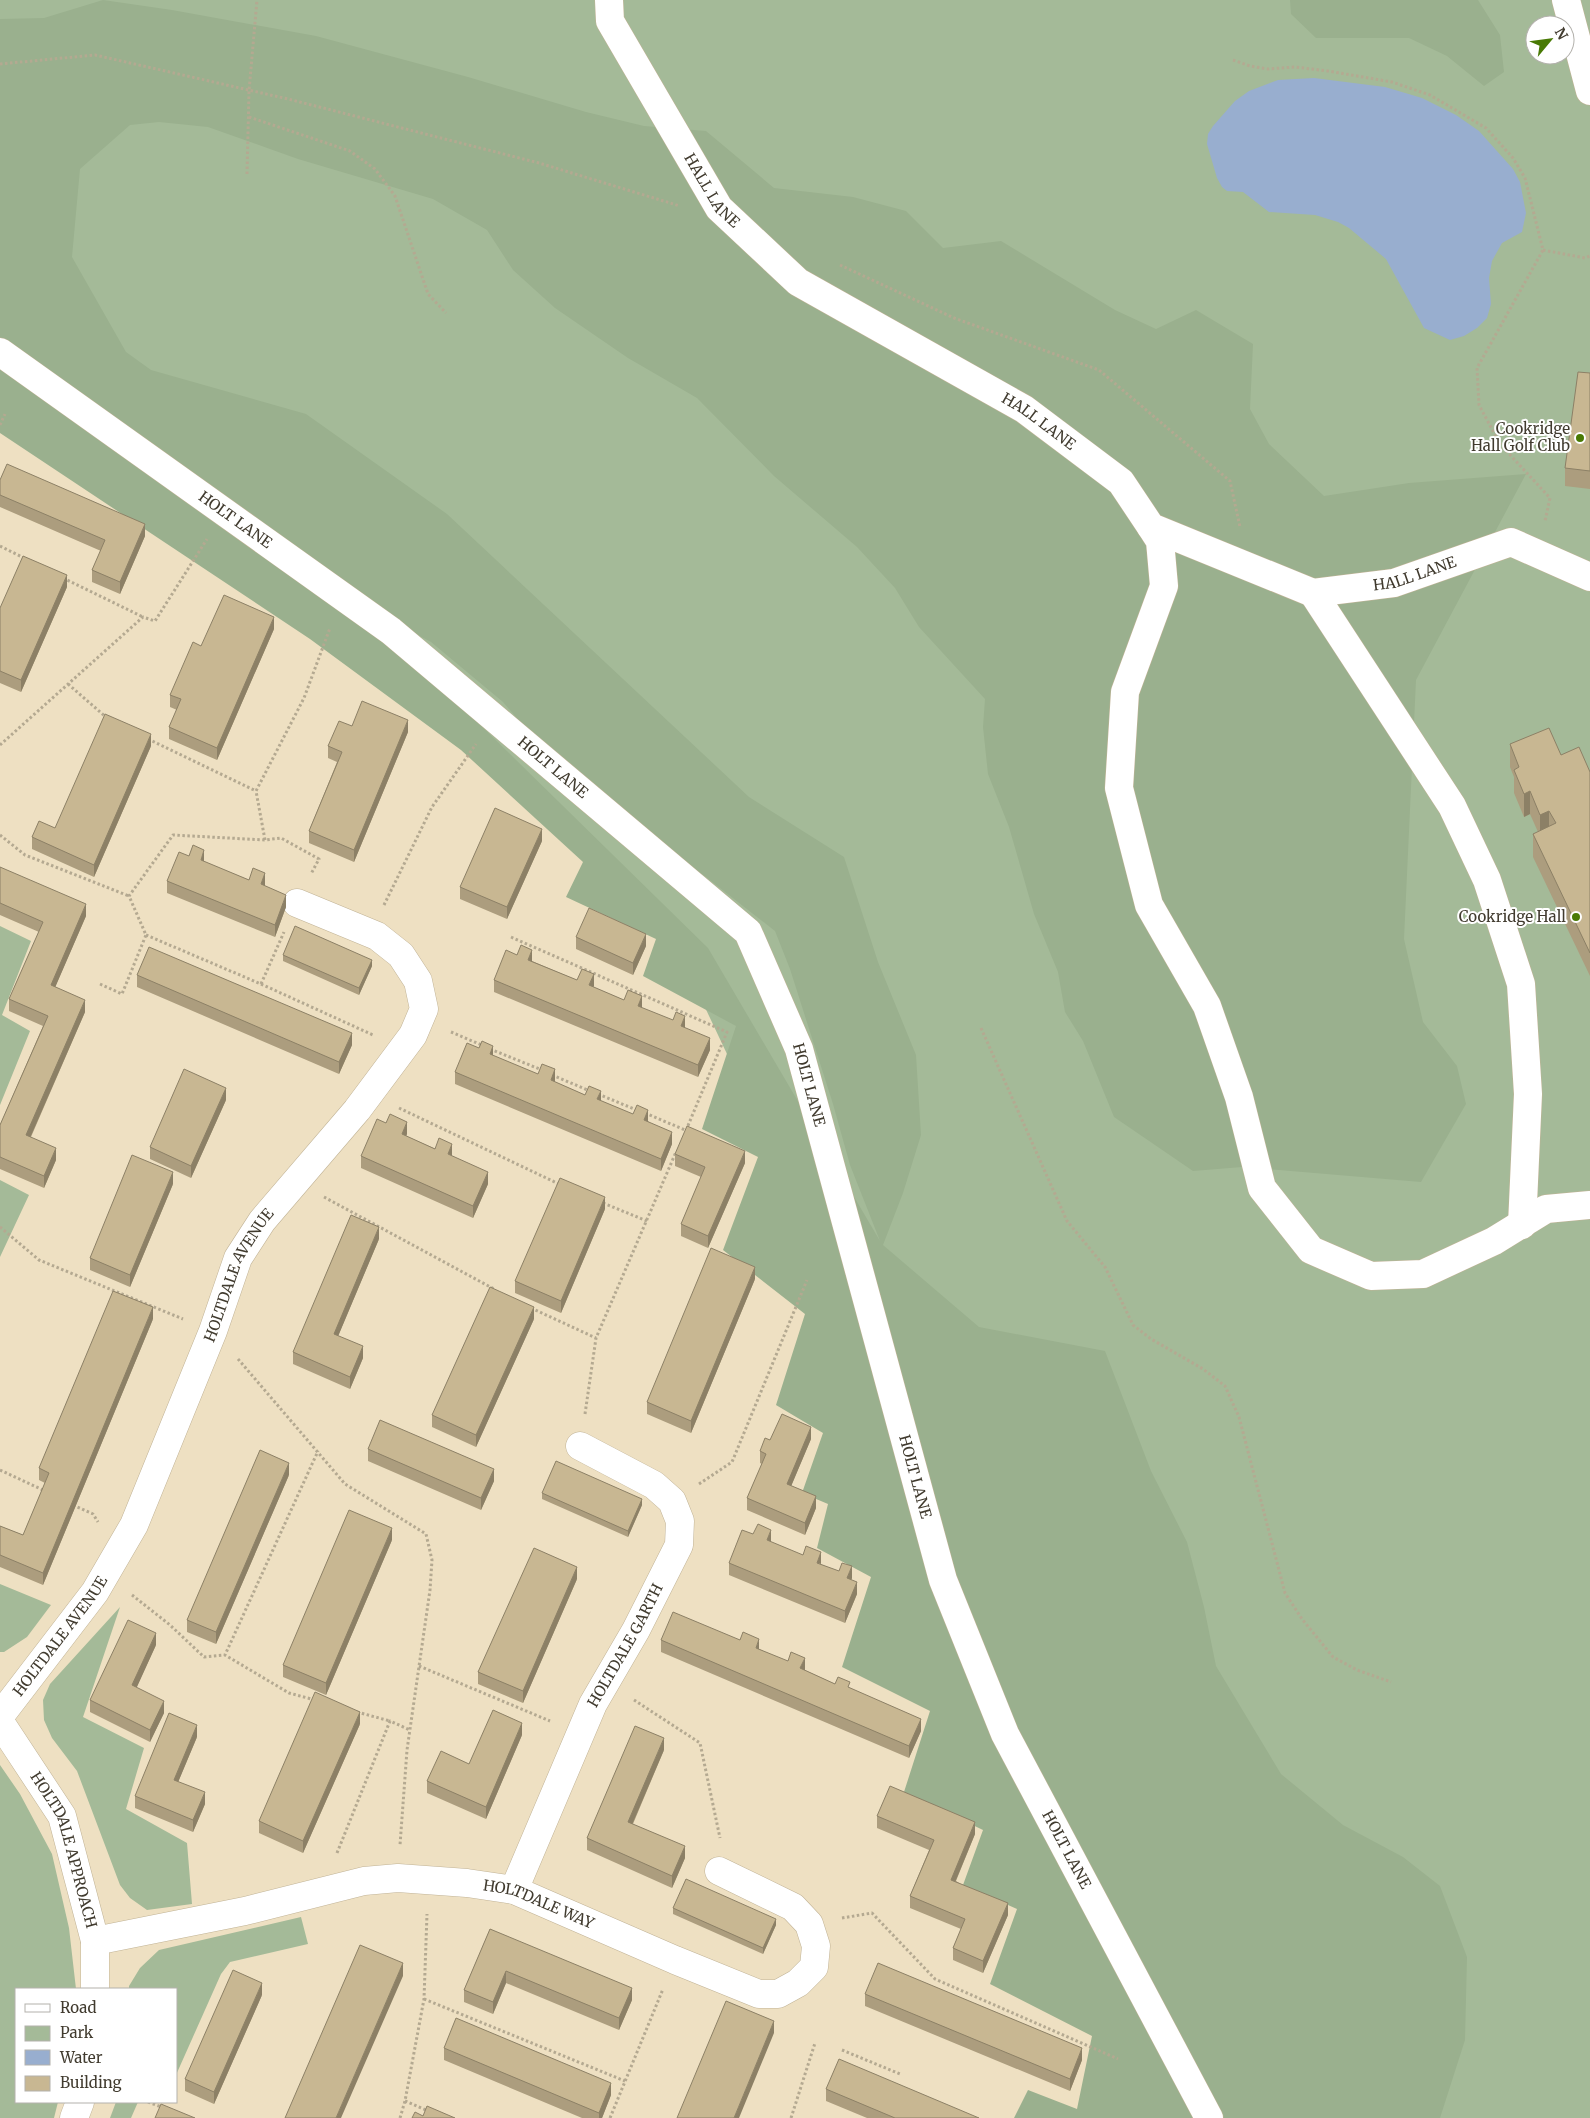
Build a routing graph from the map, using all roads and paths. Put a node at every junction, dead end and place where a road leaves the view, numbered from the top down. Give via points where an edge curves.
1 (257, 0) edge
2 (608, 0) edge
3 (1566, 0) edge
4 (1233, 60) dead end
5 (0, 64) edge
6 (249, 91) junction
7 (1590, 91) edge
8 (249, 117) junction
9 (247, 174) dead end
10 (681, 207) dead end
11 (1543, 250) junction
12 (1590, 256) edge
13 (832, 262) dead end
14 (446, 313) dead end
15 (0, 352) edge
16 (4, 414) dead end
17 (0, 425) edge
18 (228, 515) junction
19 (1151, 527) junction
20 (0, 546) edge
21 (1538, 554) junction
22 (27, 560) edge
23 (1248, 566) junction
24 (1590, 577) edge
25 (63, 578) edge
26 (1313, 593) junction
27 (143, 618) junction
28 (332, 623) dead end
29 (68, 684) junction
30 (113, 723) edge
31 (140, 736) edge
32 (481, 737) dead end
33 (0, 745) edge
34 (256, 791) junction
35 (0, 835) edge
36 (265, 840) junction
37 (129, 896) junction
38 (297, 903) junction
39 (371, 933) junction
40 (146, 935) junction
41 (511, 937) dead end
42 (100, 984) dead end
43 (261, 984) junction
44 (419, 1019) junction
45 (982, 1028) dead end
46 (403, 1049) junction
47 (397, 1107) dead end
48 (686, 1130) junction
49 (682, 1139) edge
50 (678, 1148) edge
51 (295, 1182) junction
52 (566, 1188) edge
53 (602, 1202) edge
54 (1590, 1206) edge
55 (647, 1221) junction
56 (1522, 1225) junction
57 (0, 1227) edge
58 (807, 1280) dead end
59 (499, 1292) edge
60 (526, 1305) edge
61 (212, 1332) junction
62 (596, 1338) junction
63 (580, 1446) joint
64 (318, 1451) junction
65 (0, 1470) edge
66 (51, 1494) edge
67 (672, 1501) junction
68 (67, 1502) edge
69 (112, 1564) junction
70 (225, 1655) junction
71 (419, 1666) junction
72 (606, 1682) junction
73 (1391, 1682) dead end
74 (317, 1700) edge
75 (353, 1711) edge
76 (0, 1716) edge
77 (390, 1721) junction
78 (0, 1722) edge
79 (410, 1730) junction
80 (580, 1734) junction
81 (723, 1873) joint
82 (398, 1878) junction
83 (428, 1880) junction
84 (323, 1890) junction
85 (514, 1890) junction
86 (809, 1924) junction
87 (95, 1940) junction
88 (675, 1960) junction
89 (95, 1988) edge
90 (424, 1999) junction
91 (815, 2043) dead end
92 (842, 2050) dead end
93 (1118, 2059) dead end
94 (900, 2074) dead end
95 (625, 2081) junction
96 (405, 2101) junction
97 (80, 2103) edge
98 (150, 2103) edge
99 (173, 2112) edge
100 (437, 2115) edge
101 (74, 2118) edge
102 (400, 2118) edge
103 (610, 2118) edge
104 (791, 2118) edge
105 (1209, 2118) edge

1 - 6 path
2 - 19 street, HALL LANE via 610,22 719,208 798,282 1024,409 1121,482
3 - 7 street
4 - 11 path via 1268,69 1328,71 1392,82 1430,94 1486,128 1513,158 1525,178
5 - 6 path via 95,55
6 - 8 path
6 - 10 path via 539,163
8 - 9 path
8 - 14 path via 350,151 375,169 395,196 428,294
11 - 12 path via 1585,258
11 - 21 path via 1477,368 1479,405 1500,444 1550,498
13 - 23 path via 954,318 1100,370 1230,481
15 - 18 street, HOLT LANE
16 - 17 path
18 - 27 path via 207,540 155,621
18 - 105 street, HOLT LANE via 391,631 748,932 799,1049 943,1580 1005,1734
19 - 23 street, HALL LANE
19 - 56 street via 1160,541 1164,586 1125,692 1119,788 1148,905 1207,1006 1239,1097 1262,1188 1310,1250 1372,1276 1423,1274
20 - 22 path
21 - 24 street, HALL LANE
21 - 26 street, HALL LANE via 1511,542 1394,583
23 - 26 street, HALL LANE
25 - 27 path
26 - 56 street via 1452,806 1487,880 1521,984 1528,1094
27 - 29 path
28 - 34 path via 304,698
29 - 30 path
29 - 33 path
31 - 34 path
32 - 39 path via 432,807
34 - 36 path
35 - 37 path via 25,856
36 - 37 path via 173,835
36 - 38 path via 281,838 319,859
37 - 40 path
38 - 39 street, HOLTDALE AVENUE
38 - 43 path
39 - 44 street, HOLTDALE AVENUE via 401,955 418,981 424,1009
40 - 42 path via 122,994
40 - 43 path
41 - 48 path via 728,1032
43 - 46 path
44 - 46 street, HOLTDALE AVENUE
44 - 48 path
45 - 73 path via 1066,1221 1105,1267 1133,1325 1225,1386 1239,1417 1285,1594 1333,1657 1356,1670
46 - 51 street, HOLTDALE AVENUE via 357,1110
47 - 52 path
48 - 49 path
50 - 55 path
51 - 59 path
51 - 61 street, HOLTDALE AVENUE via 262,1221 238,1258
53 - 55 path
54 - 56 street via 1546,1210
55 - 62 path
57 - 61 path via 40,1260
58 - 67 path via 732,1462
60 - 62 path
61 - 64 path
61 - 69 street, HOLTDALE AVENUE via 134,1525
62 - 63 path
63 - 67 street via 654,1485
64 - 70 path
64 - 71 path via 345,1484 426,1534 432,1560
65 - 66 path
67 - 72 street, HOLTDALE GARTH via 680,1521 680,1545
68 - 69 path via 93,1514
69 - 70 path via 204,1657
69 - 76 street, HOLTDALE AVENUE via 95,1592
70 - 74 path via 289,1692
71 - 79 path
71 - 80 path
72 - 80 street, HOLTDALE GARTH
72 - 81 path via 700,1743
75 - 77 path
77 - 79 path
77 - 84 path
78 - 87 street, HOLTDALE APPROACH via 62,1816
79 - 82 path
80 - 85 street, HOLTDALE GARTH
81 - 86 street, HOLTDALE WAY via 793,1907
82 - 83 street, HOLTDALE WAY
82 - 84 street, HOLTDALE WAY
83 - 85 street, HOLTDALE WAY
83 - 90 path
84 - 87 street, HOLTDALE WAY via 245,1912
85 - 88 street, HOLTDALE WAY
86 - 88 street, HOLTDALE WAY via 816,1946 814,1967 798,1983 778,1994 759,1994
86 - 93 path via 872,1913 935,1979
87 - 89 street, HOLTDALE APPROACH
88 - 95 path
90 - 95 path
90 - 96 path
91 - 104 path
92 - 94 path
95 - 103 path
96 - 100 path
96 - 102 path
97 - 101 street
98 - 99 path

